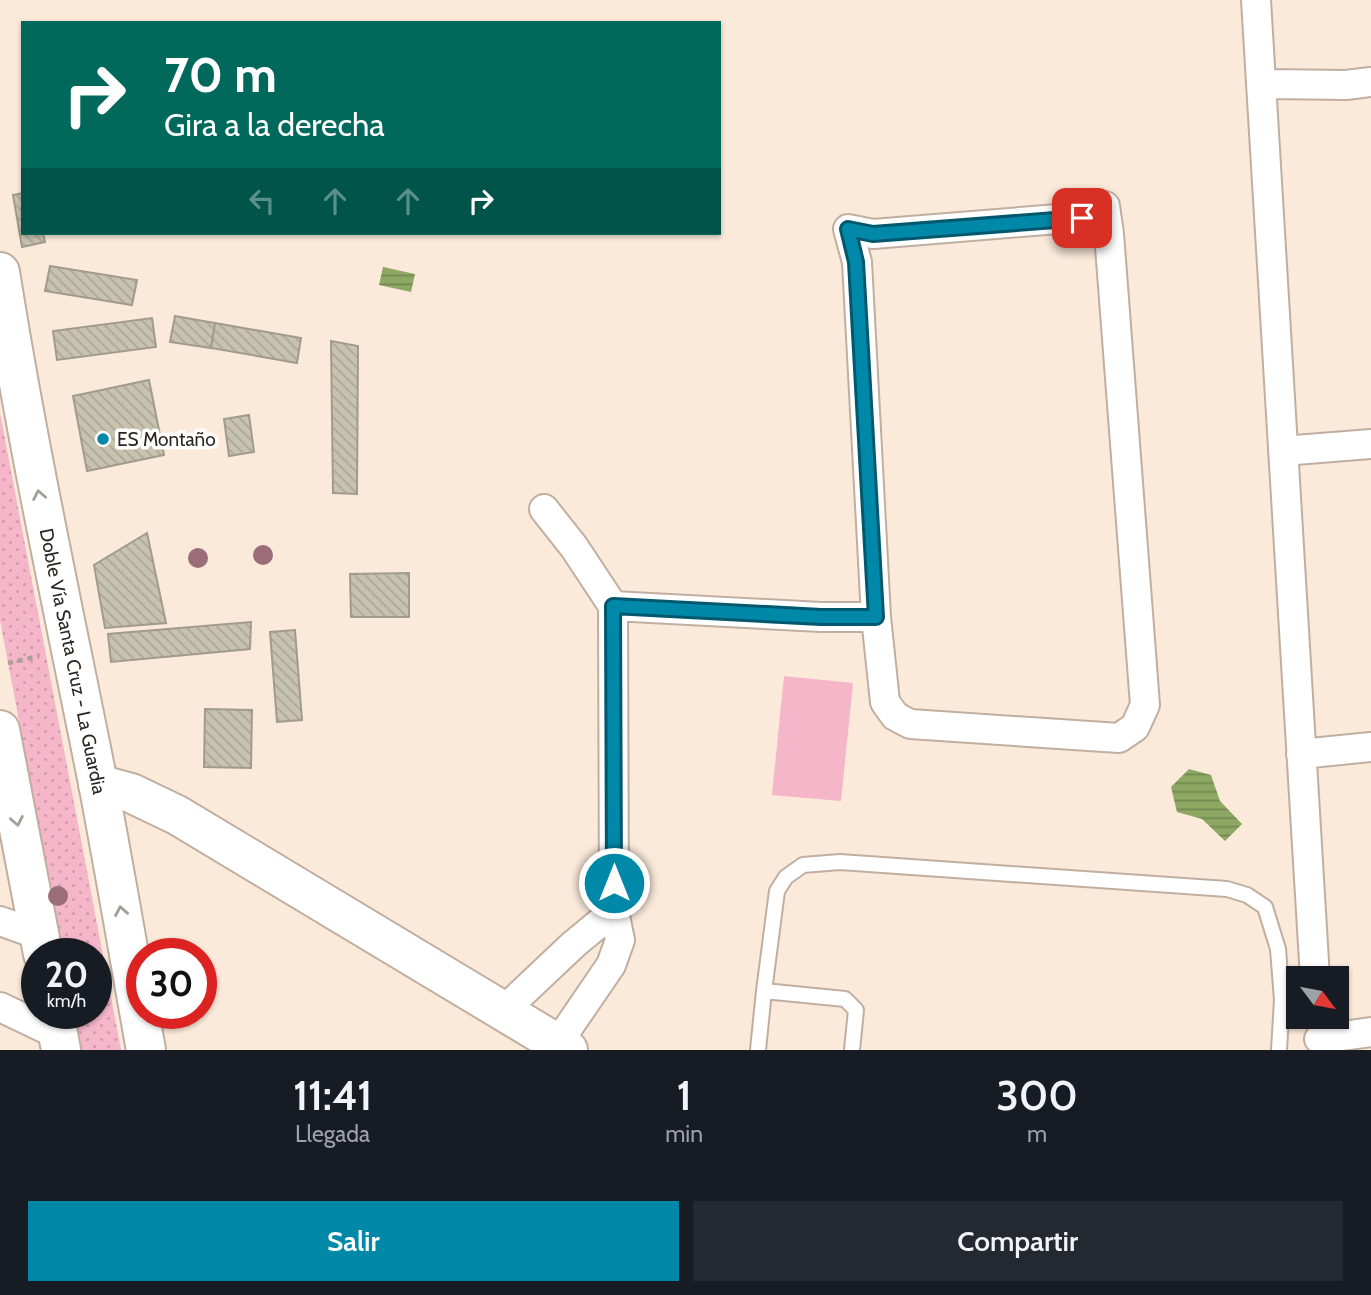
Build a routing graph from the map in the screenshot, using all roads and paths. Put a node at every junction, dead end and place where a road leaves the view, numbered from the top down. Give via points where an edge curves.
1 (1256, 0) edge
2 (1371, 82) edge
3 (1261, 84) junction
4 (0, 271) edge
5 (1371, 444) edge
6 (1283, 451) junction
7 (544, 509) dead end
8 (613, 606) junction
9 (876, 617) junction
10 (47, 654) dead end
11 (8, 663) dead end
12 (0, 730) edge
13 (1371, 747) edge
14 (1301, 754) junction
15 (98, 784) junction
16 (614, 911) junction
17 (0, 920) edge
18 (31, 938) edge
19 (40, 938) edge
20 (1314, 966) edge
21 (764, 991) junction
22 (0, 1007) edge
23 (503, 1011) junction
24 (1371, 1032) edge
25 (58, 1033) edge
26 (1318, 1035) edge
27 (562, 1047) edge
28 (146, 1050) edge
29 (758, 1050) edge
30 (852, 1050) edge
31 (1279, 1050) edge

1 - 3 street
2 - 3 street
3 - 6 street
15 -> 4 main road, Doble Vía Santa Cruz - La Guardia
5 - 6 street
6 - 14 street
7 - 8 street
8 - 9 street
8 - 16 street
9 - 9 street via 885,702 895,716 910,724 1119,738 1135,727 1145,705 1105,206 1082,218 873,234 848,229 856,262
10 - 11 path
12 -> 19 main road
13 - 14 street
14 - 20 street
15 - 23 main road via 131,793 177,815
28 -> 15 main road, Doble Vía Santa Cruz - La Guardia
16 - 23 street
16 - 27 street via 620,940 611,965
17 - 18 street
21 - 29 lane
21 - 30 lane via 845,999 856,1010
21 - 31 lane via 777,891 786,877 803,865 840,862 1227,889 1247,895 1265,908 1278,949
22 - 25 street
23 - 27 main road
24 - 26 street

